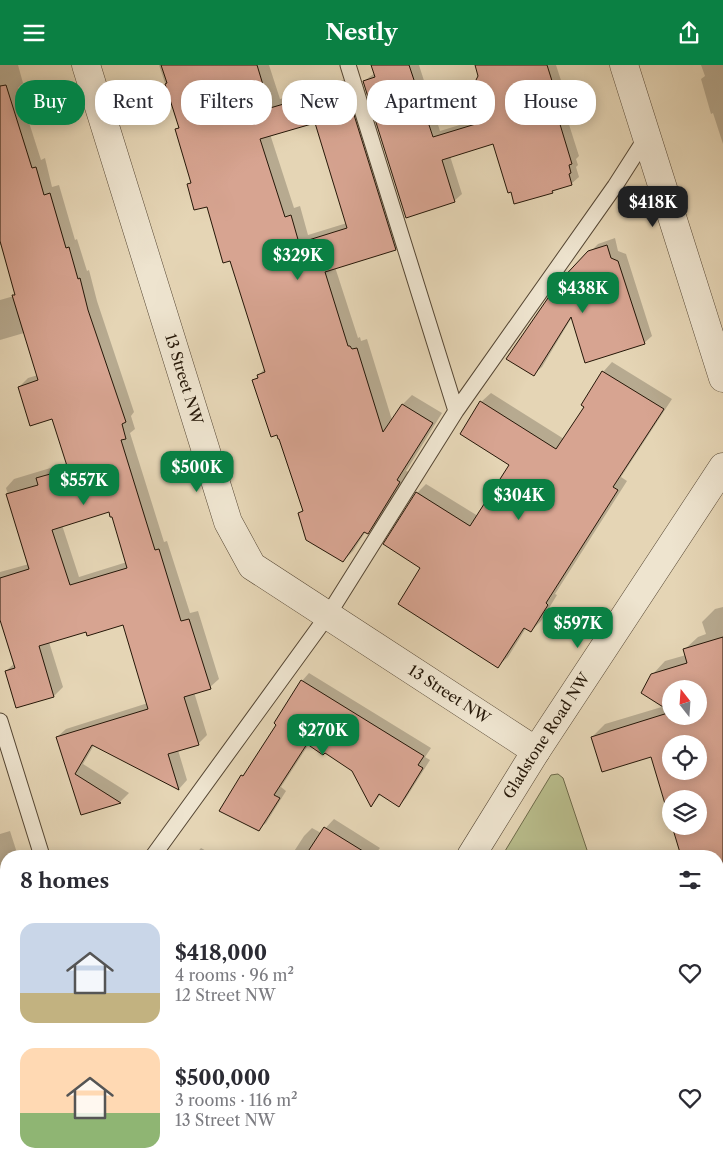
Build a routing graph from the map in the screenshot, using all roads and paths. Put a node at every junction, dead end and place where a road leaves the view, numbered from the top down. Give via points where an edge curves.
1 (86, 65) edge
2 (348, 65) edge
3 (624, 65) edge
4 (647, 136) junction
5 (723, 378) edge
6 (456, 411) junction
7 (723, 467) edge
8 (328, 615) junction
9 (0, 721) edge
10 (536, 751) junction
11 (40, 850) edge
12 (157, 850) edge
13 (475, 850) edge

1 - 8 street, 13 Street NW via 228,521 252,566
2 - 6 lane
3 - 4 street
4 - 5 street
4 - 6 lane
6 - 8 lane
7 - 10 street, Gladstone Road NW
8 - 10 street, 13 Street NW
8 - 12 lane
9 - 11 lane
10 - 13 street, Gladstone Road NW

